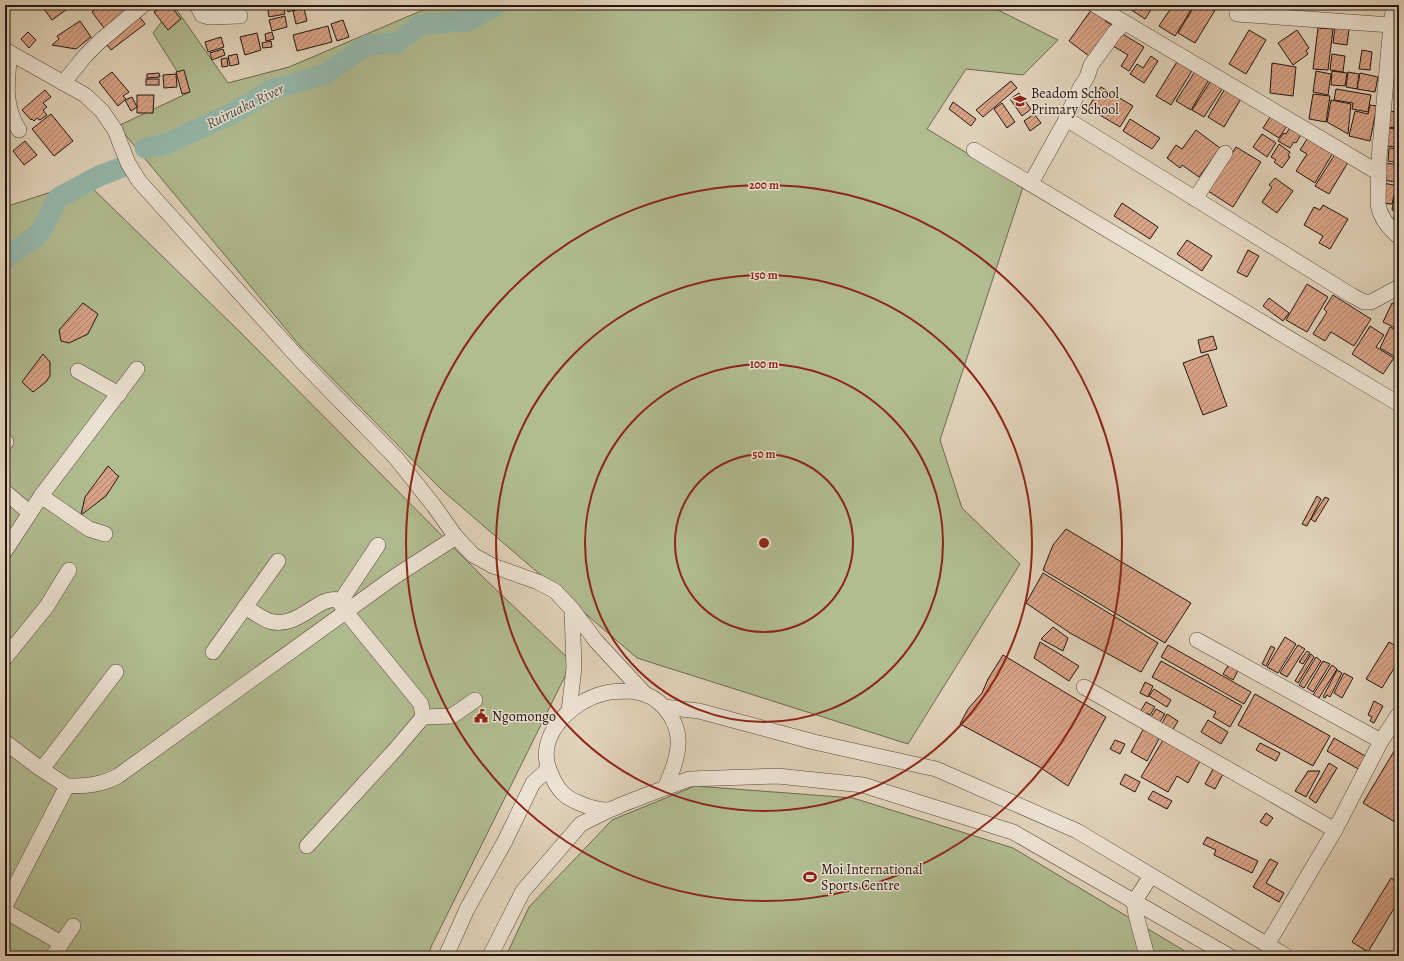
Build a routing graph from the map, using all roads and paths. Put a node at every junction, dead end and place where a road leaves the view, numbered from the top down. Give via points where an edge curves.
1 (143, 5) edge
2 (197, 5) edge
3 (1095, 5) edge
4 (1394, 5) edge
5 (1237, 14) dead end
6 (240, 16) dead end
7 (1125, 22) junction
8 (1391, 25) junction
9 (8, 51) edge
10 (63, 83) junction
11 (1067, 118) junction
12 (19, 130) dead end
13 (974, 150) dead end
14 (1225, 153) dead end
15 (1379, 173) junction
16 (1031, 183) junction
17 (1195, 199) junction
18 (1399, 237) edge
19 (1399, 287) edge
20 (137, 370) dead end
21 (78, 371) dead end
22 (119, 394) junction
23 (1399, 404) edge
24 (5, 492) edge
25 (41, 496) junction
26 (30, 513) junction
27 (105, 534) dead end
28 (456, 537) junction
29 (378, 545) dead end
30 (5, 551) edge
31 (278, 560) dead end
32 (69, 570) dead end
33 (245, 607) junction
34 (343, 607) junction
35 (572, 609) junction
36 (1197, 640) dead end
37 (213, 652) dead end
38 (5, 658) edge
39 (116, 672) dead end
40 (1084, 686) dead end
41 (646, 695) junction
42 (475, 700) dead end
43 (664, 707) junction
44 (568, 711) junction
45 (1399, 714) edge
46 (423, 717) junction
47 (1381, 741) junction
48 (5, 742) edge
49 (42, 769) junction
50 (548, 769) junction
51 (68, 786) junction
52 (665, 788) junction
53 (609, 810) junction
54 (1335, 830) junction
55 (306, 846) dead end
56 (1151, 876) junction
57 (1134, 902) junction
58 (5, 906) edge
59 (5, 910) edge
60 (73, 926) dead end
61 (1267, 945) junction
62 (57, 950) edge
63 (446, 956) edge
64 (490, 956) edge
65 (1147, 956) edge
66 (1229, 956) edge
67 (1286, 956) edge

1 - 10 street via 86,55
2 - 6 street via 202,15
3 - 7 street
4 - 8 street
5 - 8 street
7 - 11 street via 1091,64 1088,76
7 - 15 street
8 - 15 street
9 - 10 street
9 - 12 street via 7,94 13,120
10 - 28 street via 85,95 102,111 115,130 128,163 139,182 303,363 396,458
11 - 16 street
11 - 17 street
13 - 16 street
14 - 17 street
15 - 18 street via 1379,210 1387,225
16 - 23 street
17 - 19 street via 1364,302 1371,302
20 - 22 street
21 - 22 street
22 - 25 street
24 - 26 street
25 - 26 street
25 - 27 street via 89,529
26 - 30 street
28 - 34 street
28 - 35 street via 476,558 546,586
29 - 34 street
31 - 33 street
32 - 38 street via 47,606
33 - 34 street via 268,621 281,623 296,619 327,602 335,600
33 - 37 street
34 - 46 street via 421,704
34 - 51 street via 118,776 86,786
35 - 41 street via 596,641
35 - 44 street via 574,668
36 - 47 street
39 - 49 street
40 - 54 street
41 - 43 street
41 - 44 street via 630,691 606,692
42 - 46 street via 452,716
43 - 52 street via 678,733 675,764
43 - 56 street via 699,711 814,742 936,769 1077,831
44 - 50 street via 550,735 545,753
45 - 47 street
46 - 55 street
47 - 54 street
48 - 49 street
49 - 51 street
50 - 53 street via 557,787 571,800
50 - 63 street via 533,782 467,908
51 - 58 street
52 - 53 street
52 - 57 street via 689,779 770,776 863,785 1013,832
53 - 64 street via 581,824 523,891
54 - 61 street
56 - 57 street
56 - 61 street
57 - 65 street
57 - 66 street
59 - 62 street
60 - 62 street
61 - 67 street

